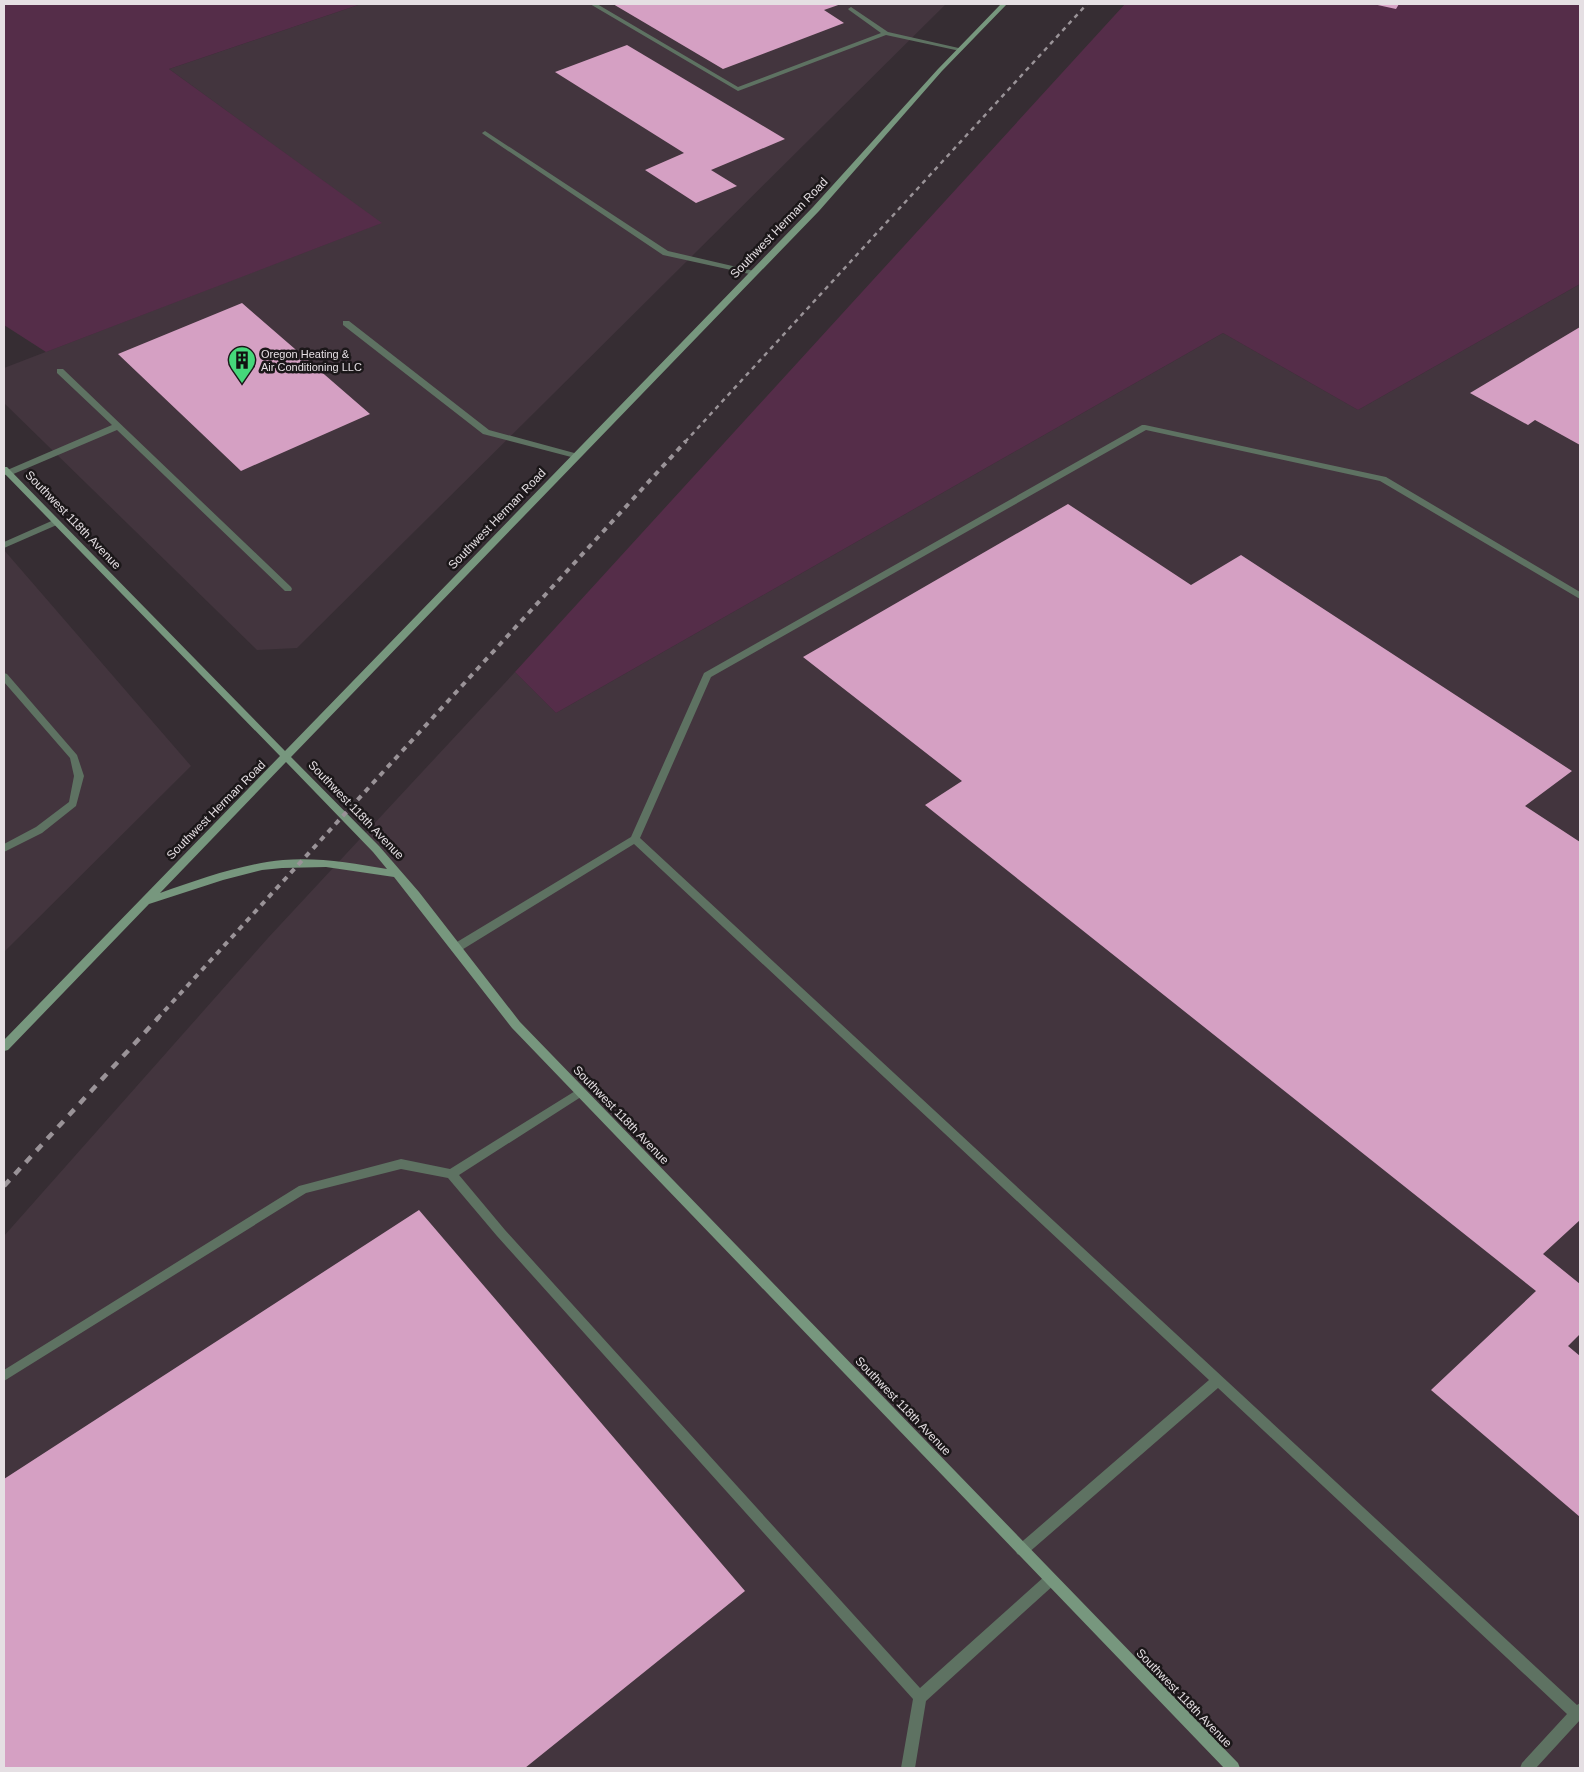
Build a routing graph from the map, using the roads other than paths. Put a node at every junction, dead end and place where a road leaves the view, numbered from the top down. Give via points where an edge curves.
1 (593, 4) edge
2 (1004, 4) edge
3 (851, 9) dead end
4 (886, 33) junction
5 (960, 49) junction
6 (485, 133) dead end
7 (754, 273) junction
8 (346, 323) dead end
9 (60, 371) dead end
10 (118, 426) junction
11 (575, 456) junction
12 (6, 471) edge
13 (56, 522) junction
14 (4, 545) edge
15 (288, 589) dead end
16 (1580, 596) edge
17 (4, 676) edge
18 (286, 758) junction
19 (635, 839) junction
20 (4, 848) edge
21 (397, 874) junction
22 (143, 902) junction
23 (456, 948) junction
24 (4, 1047) edge
25 (580, 1092) junction
26 (451, 1174) junction
27 (4, 1376) edge
28 (1218, 1380) junction
29 (1022, 1550) junction
30 (1050, 1580) junction
31 (920, 1697) junction
32 (1578, 1712) edge
33 (908, 1768) edge
34 (1234, 1768) edge
35 (1527, 1768) edge

1 - 4 lane via 738,89
2 - 5 main road, Southwest Herman Road
3 - 4 lane
4 - 5 lane
5 - 7 main road, Southwest Herman Road
6 - 7 lane via 666,253
7 - 11 main road, Southwest Herman Road
8 - 11 lane via 486,432
9 - 10 lane
10 - 12 lane
10 - 15 lane
11 - 18 main road, Southwest Herman Road via 330,708
12 - 13 main road, Southwest 118th Avenue
13 - 14 lane
13 - 18 main road, Southwest 118th Avenue
16 - 19 lane via 1383,479 1145,427 707,675
17 - 20 lane via 74,757 79,776 72,804 39,830
18 - 21 main road, Southwest 118th Avenue
18 - 22 main road, Southwest Herman Road
19 - 23 lane
19 - 28 lane
21 - 22 main road via 355,867 293,863 228,874
21 - 23 main road, Southwest 118th Avenue
22 - 24 main road, Southwest Herman Road
23 - 25 main road, Southwest 118th Avenue via 516,1025
25 - 26 lane
25 - 29 main road, Southwest 118th Avenue
26 - 27 lane via 401,1164 303,1189
26 - 31 lane
28 - 29 lane
28 - 32 lane
29 - 30 main road, Southwest 118th Avenue
30 - 31 lane
30 - 34 main road, Southwest 118th Avenue
31 - 33 lane
32 - 35 lane

